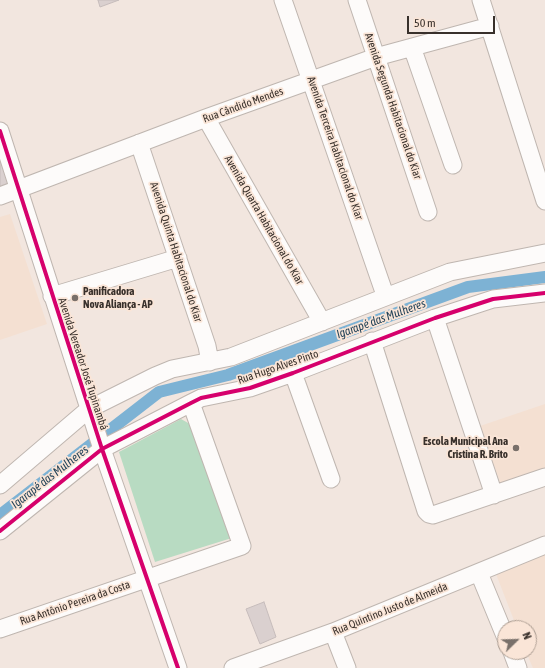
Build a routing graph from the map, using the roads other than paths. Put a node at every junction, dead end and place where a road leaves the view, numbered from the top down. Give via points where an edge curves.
1 (283, 0) edge
2 (356, 0) edge
3 (481, 0) edge
4 (490, 26) junction
5 (412, 47) junction
6 (376, 57) junction
7 (312, 80) junction
8 (206, 118) junction
9 (0, 131) edge
10 (139, 143) junction
11 (453, 165) dead end
12 (19, 189) junction
13 (0, 196) edge
14 (545, 201) edge
15 (428, 212) dead end
16 (545, 253) edge
17 (178, 258) junction
18 (545, 293) edge
19 (52, 296) junction
20 (385, 296) junction
21 (435, 318) junction
22 (322, 322) junction
23 (372, 341) junction
24 (210, 362) junction
25 (293, 373) junction
26 (191, 403) junction
27 (90, 414) junction
28 (101, 446) junction
29 (545, 477) edge
30 (331, 479) dead end
31 (0, 485) edge
32 (494, 495) junction
33 (0, 531) edge
34 (545, 545) edge
35 (479, 573) junction
36 (148, 579) junction
37 (498, 620) edge
38 (0, 629) edge
39 (333, 632) junction
40 (178, 668) edge
41 (233, 668) edge
42 (347, 668) edge

1 - 7 street, Avenida Terceira Habitacional do Kiar
2 - 6 street, Avenida Segunda Habitacional do Kiar
3 - 4 street
4 - 5 street, Rua Cândido Mendes
4 - 14 street
5 - 6 street, Rua Cândido Mendes
5 - 11 street
6 - 7 street, Rua Cândido Mendes
6 - 15 street, Avenida Segunda Habitacional do Kiar
7 - 8 street, Rua Cândido Mendes
7 - 20 street, Avenida Terceira Habitacional do Kiar
8 - 10 street, Rua Cândido Mendes
8 - 22 street, Avenida Quarta Habitacional do Kiar
9 - 12 street, Avenida Vereador José Tupinambá
10 - 12 street, Rua Cândido Mendes
10 - 17 street, Avenida Quinta Habitacional do Kiar
12 - 13 street, Rua Cândido Mendes
12 - 19 street, Avenida Vereador José Tupinambá
16 - 20 street via 450,272
17 - 19 street
17 - 24 street, Avenida Quinta Habitacional do Kiar
18 - 21 street, Rua Hugo Alves Pinto via 493,299
19 - 27 street, Avenida Vereador José Tupinambá
20 - 22 street
21 - 23 street, Rua Hugo Alves Pinto
21 - 32 street
22 - 24 street via 231,357
23 - 25 street, Rua Hugo Alves Pinto
23 - 32 street via 426,511 429,514
24 - 27 street via 172,369
25 - 26 street, Rua Hugo Alves Pinto via 250,388 201,398
25 - 30 street
26 - 28 street, Rua Hugo Alves Pinto
26 - 36 street, Rua Antônio Pereira da Costa via 242,546
27 - 28 street, Avenida Vereador José Tupinambá
27 - 31 street
28 - 33 street, Rua Hugo Alves Pinto
28 - 36 street, Avenida Vereador José Tupinambá
29 - 32 street
34 - 35 street, Rua Quintino Justo de Almeida
35 - 37 street
35 - 39 street, Rua Quintino Justo de Almeida
36 - 38 street, Rua Antônio Pereira da Costa
36 - 40 street, Avenida Vereador José Tupinambá
39 - 41 street, Rua Quintino Justo de Almeida
39 - 42 street

